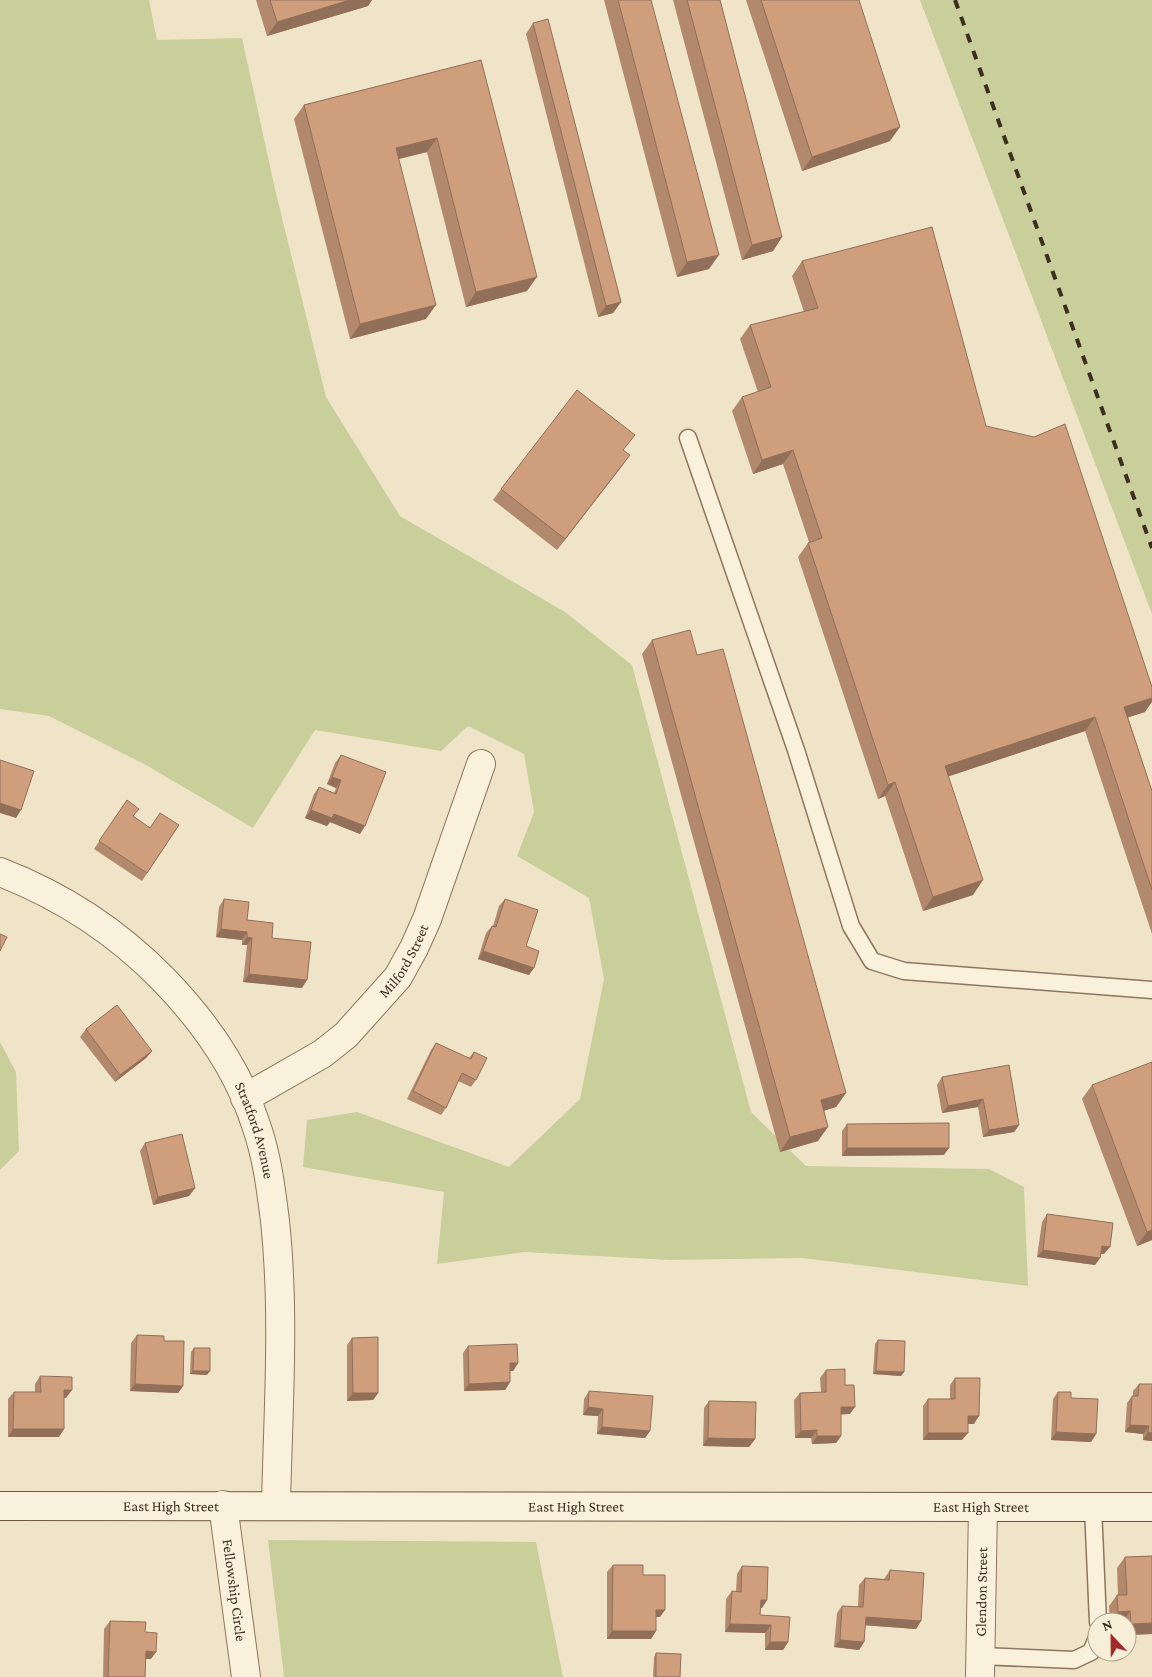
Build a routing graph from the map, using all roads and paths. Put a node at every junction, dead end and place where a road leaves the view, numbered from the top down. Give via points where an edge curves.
1 (688, 438) dead end
2 (481, 764) dead end
3 (0, 872) edge
4 (1152, 990) edge
5 (245, 1098) junction
6 (223, 1505) junction
7 (276, 1505) junction
8 (0, 1506) edge
9 (983, 1507) junction
10 (1093, 1507) junction
11 (1152, 1507) edge
12 (1098, 1612) edge
13 (1087, 1654) edge
14 (980, 1667) edge
15 (246, 1677) edge

1 - 4 lane via 796,750 851,926 872,961 904,972
2 - 5 street, Milford Street via 426,919 398,977 346,1035 314,1059
3 - 5 street, Stratford Avenue via 35,886 73,907 150,966 205,1026
5 - 7 street, Stratford Avenue via 264,1150 277,1240 280,1328
6 - 7 street, East High Street
6 - 8 street, East High Street
6 - 15 street, Fellowship Circle
7 - 9 street, East High Street
9 - 10 street, East High Street
9 - 14 street, Glendon Street
10 - 11 street, East High Street
10 - 12 lane
13 - 14 lane via 1074,1660

